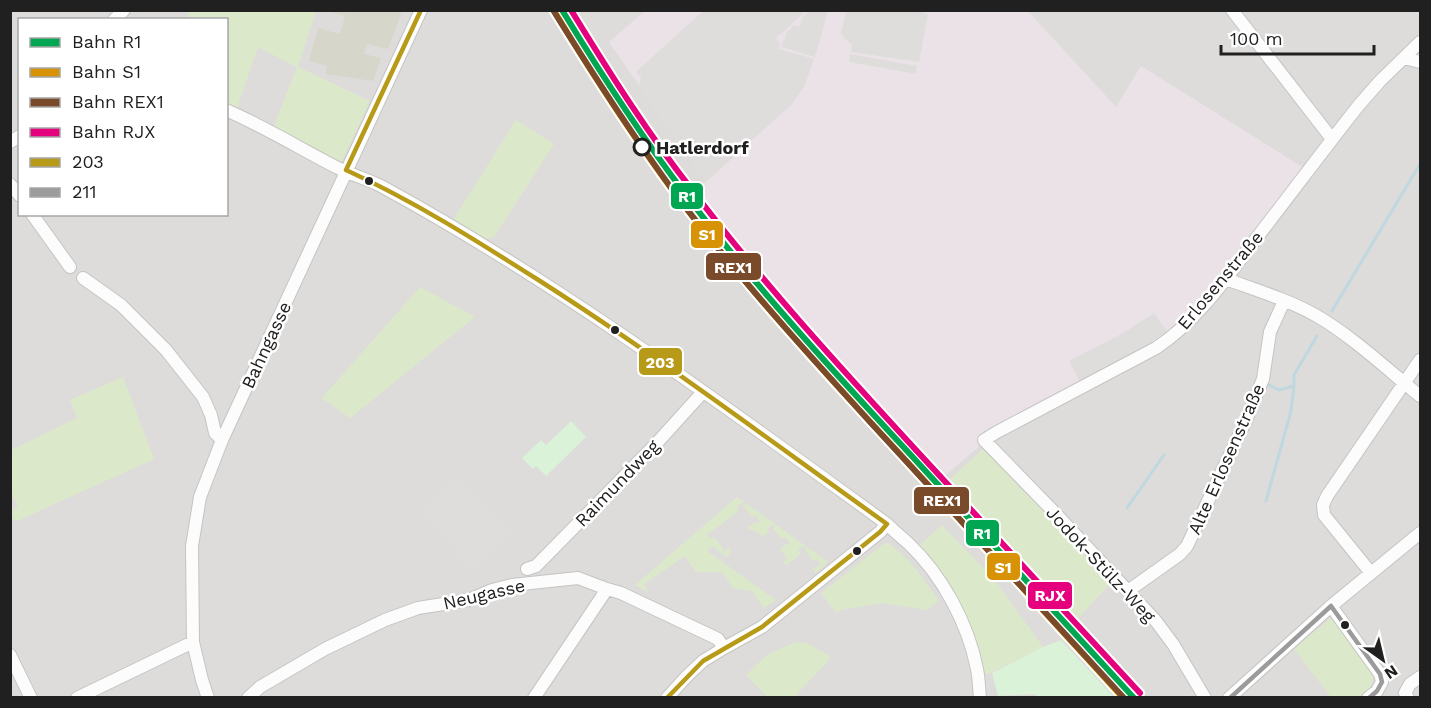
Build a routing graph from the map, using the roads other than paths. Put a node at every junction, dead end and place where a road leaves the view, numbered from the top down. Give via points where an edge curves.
1 (421, 10) edge
2 (1232, 10) edge
3 (1420, 42) edge
4 (1404, 58) junction
5 (1420, 63) edge
6 (228, 111) edge
7 (1332, 139) junction
8 (346, 170) junction
9 (33, 216) edge
10 (70, 267) dead end
11 (82, 278) dead end
12 (1226, 279) junction
13 (1284, 301) junction
14 (1420, 360) edge
15 (1404, 383) junction
16 (703, 392) junction
17 (1420, 396) edge
18 (222, 440) junction
19 (984, 440) joint
20 (887, 524) junction
21 (1420, 533) edge
22 (527, 569) dead end
23 (1371, 573) junction
24 (607, 590) junction
25 (1128, 591) junction
26 (1331, 606) junction
27 (193, 642) junction
28 (724, 648) junction
29 (10, 655) edge
30 (1420, 677) edge
31 (31, 698) edge
32 (77, 698) edge
33 (208, 698) edge
34 (248, 698) edge
35 (534, 698) edge
36 (667, 698) edge
37 (980, 698) edge
38 (1205, 698) edge
39 (1229, 698) edge
40 (1368, 698) edge
41 (1408, 698) edge

1 - 8 street, Bahngasse
2 - 7 street
3 - 4 street, Erlosenstraße
4 - 5 street
4 - 7 street, Erlosenstraße
6 - 8 street
7 - 12 street, Erlosenstraße
8 - 16 street via 490,249
8 - 18 street, Bahngasse
9 - 10 street
11 - 18 street via 122,305 166,350 202,397 215,433
12 - 13 street
12 - 19 street, Erlosenstraße via 1167,341
13 - 15 street via 1318,317
13 - 25 street, Alte Erlosenstraße via 1270,332 1263,379 1187,546
14 - 15 street
15 - 17 street
15 - 23 street via 1323,505 1324,515
16 - 20 street
16 - 22 street, Raimundweg via 536,566
18 - 27 street, Bahngasse via 200,497 192,546
19 - 25 street, Jodok-Stülz-Weg
20 - 28 street via 762,627
20 - 37 street via 922,559 948,596 972,651
21 - 23 street
23 - 26 street
24 - 28 street, Neugasse via 718,639
24 - 34 street, Neugasse via 578,578 557,579 512,585 469,600 418,608 325,649
24 - 35 street
25 - 38 street, Jodok-Stülz-Weg via 1173,644
26 - 39 street
26 - 40 street via 1380,674 1382,682
27 - 32 street
27 - 33 street, Bahngasse
28 - 36 street via 695,669
29 - 31 street
30 - 41 street via 1410,684 1405,693

